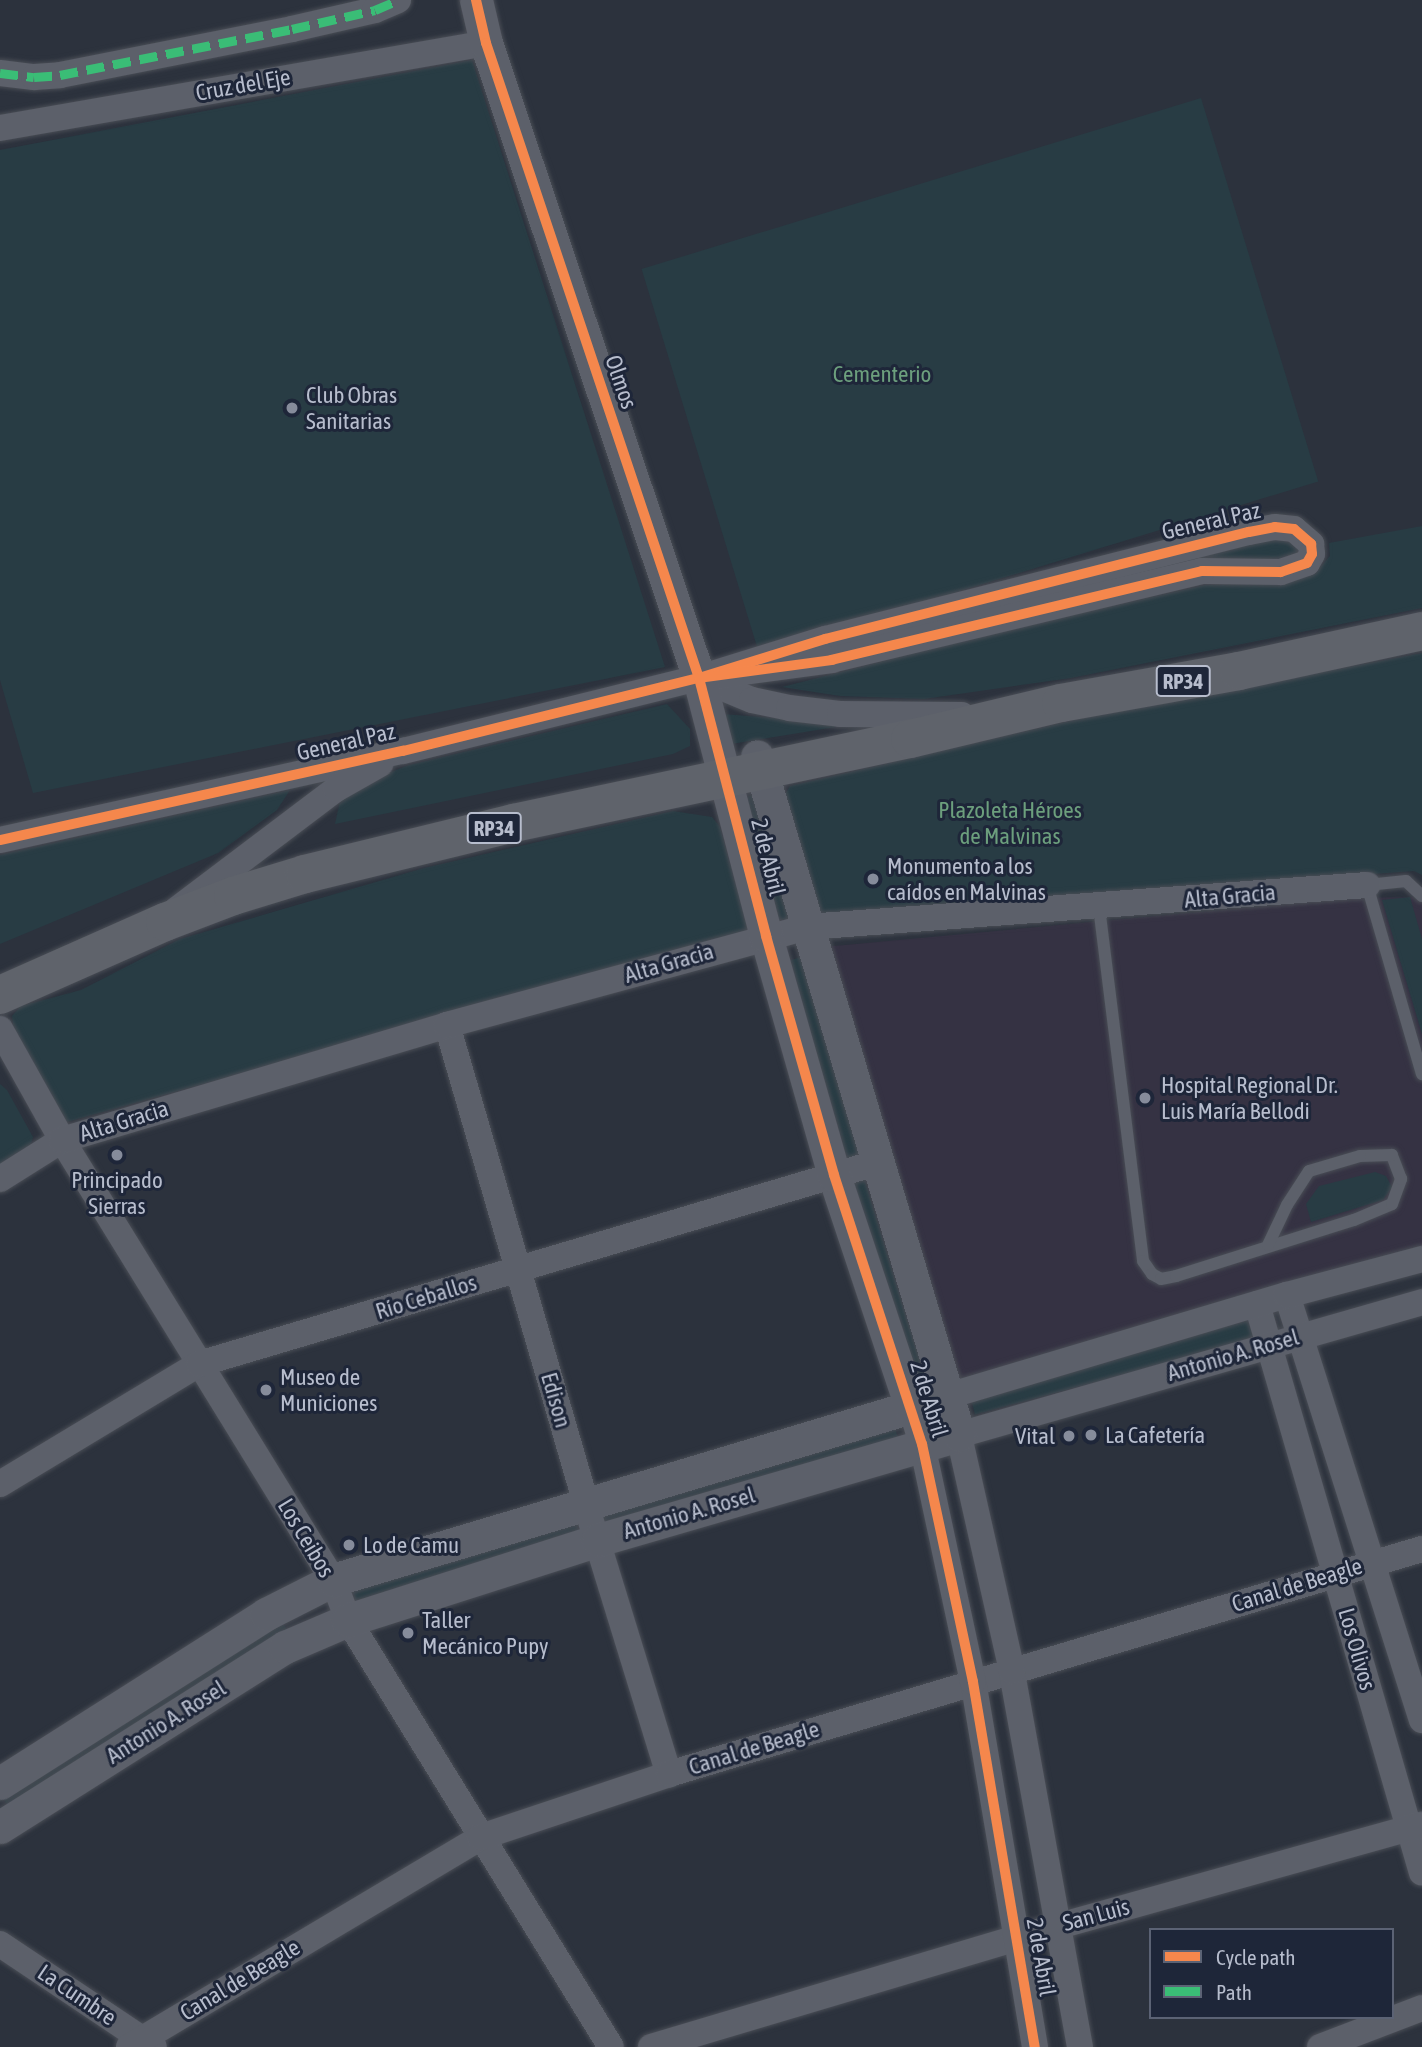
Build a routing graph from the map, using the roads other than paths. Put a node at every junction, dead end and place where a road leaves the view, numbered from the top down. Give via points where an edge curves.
1 (398, 0) edge
2 (476, 0) edge
3 (486, 43) junction
4 (0, 73) edge
5 (0, 128) edge
6 (1422, 631) edge
7 (699, 678) junction
8 (1006, 716) junction
9 (403, 751) junction
10 (741, 767) junction
11 (0, 839) edge
12 (1367, 885) junction
13 (1422, 896) edge
14 (1099, 907) junction
15 (174, 912) junction
16 (807, 927) junction
17 (766, 936) junction
18 (0, 981) edge
19 (0, 995) edge
20 (447, 1025) junction
21 (0, 1029) edge
22 (1422, 1074) edge
23 (62, 1140) junction
24 (876, 1163) junction
25 (834, 1175) junction
26 (0, 1179) edge
27 (1268, 1245) junction
28 (1422, 1259) edge
29 (518, 1269) junction
30 (1287, 1295) junction
31 (1422, 1302) edge
32 (1257, 1304) junction
33 (1300, 1335) junction
34 (1269, 1345) junction
35 (199, 1364) junction
36 (946, 1397) junction
37 (911, 1407) junction
38 (959, 1435) junction
39 (922, 1444) junction
40 (0, 1484) edge
41 (586, 1505) junction
42 (598, 1540) junction
43 (1422, 1549) edge
44 (1372, 1562) junction
45 (1335, 1573) junction
46 (333, 1580) junction
47 (348, 1620) junction
48 (1012, 1671) junction
49 (973, 1682) junction
50 (1422, 1720) edge
51 (668, 1774) junction
52 (0, 1783) edge
53 (0, 1827) edge
54 (1415, 1827) edge
55 (481, 1837) junction
56 (1422, 1873) edge
57 (1058, 1926) junction
58 (1016, 1938) junction
59 (0, 1944) edge
60 (1422, 2008) edge
61 (1393, 2019) edge
62 (1394, 2019) edge
63 (140, 2045) edge
64 (611, 2047) edge
65 (652, 2047) edge
66 (1035, 2047) edge
67 (1080, 2047) edge
68 (1320, 2047) edge

1 - 4 street via 375,10 60,75
2 - 3 street, Olmos
3 - 5 street, Cruz del Eje
3 - 7 street, Olmos
6 - 8 main road, RP34
7 - 7 street, General Paz via 832,660 1189,573 1233,569 1281,572 1307,563 1311,544 1294,529 1249,532 825,639
7 - 8 street via 789,708 840,714
7 - 9 street, General Paz
7 - 10 street, Olmos
8 - 10 main road, RP34 via 908,728
9 - 11 street, General Paz
9 - 15 street via 336,789
10 - 15 main road, RP34 via 303,860
10 - 16 street, 2 de Abril
10 - 17 street, 2 de Abril
12 - 13 lane via 1406,881
12 - 14 street, Alta Gracia
12 - 22 lane
14 - 16 street, Alta Gracia
14 - 27 lane via 1143,1261 1161,1279
15 - 18 main road, RP34
15 - 19 main road, RP34
16 - 17 street, Alta Gracia
16 - 24 street, 2 de Abril
17 - 20 street, Alta Gracia
17 - 25 street, 2 de Abril
20 - 23 street, Alta Gracia
20 - 29 street, Edison
21 - 23 street, Los Ceibos
23 - 26 street, Alta Gracia
23 - 35 street, Los Ceibos
24 - 25 street, Río Ceballos
24 - 36 street, 2 de Abril
25 - 29 street, Río Ceballos
25 - 37 street, 2 de Abril
27 - 27 lane via 1392,1204 1401,1179 1392,1155 1360,1156 1309,1171
28 - 30 street, Antonio A. Rosel
29 - 35 street, Río Ceballos
29 - 41 street, Edison
30 - 32 street, Antonio A. Rosel
30 - 33 street, Los Olivos
31 - 33 street, Antonio A. Rosel
32 - 34 street, Los Olivos
32 - 36 street, Antonio A. Rosel
33 - 34 street, Antonio A. Rosel
33 - 44 street, Los Olivos
34 - 38 street, Antonio A. Rosel
34 - 45 street, Los Olivos
35 - 40 street, Río Ceballos
35 - 46 street, Los Ceibos
36 - 37 street, Antonio A. Rosel
36 - 38 street, 2 de Abril
37 - 39 street, 2 de Abril
37 - 41 street, Antonio A. Rosel
38 - 39 street, Antonio A. Rosel
38 - 48 street, 2 de Abril
39 - 42 street, Antonio A. Rosel
39 - 49 street, 2 de Abril
41 - 42 street, Edison
41 - 46 street, Antonio A. Rosel
42 - 47 street, Antonio A. Rosel
42 - 51 street, Edison
43 - 44 street, Canal de Beagle
44 - 45 street, Canal de Beagle
44 - 50 street, Los Olivos
45 - 48 street, Canal de Beagle
45 - 54 street, Los Olivos
46 - 47 street, Los Ceibos
46 - 52 street, Antonio A. Rosel via 267,1614
47 - 53 street, Antonio A. Rosel via 285,1647
47 - 55 street, Los Ceibos
48 - 49 street, Canal de Beagle
48 - 57 street, 2 de Abril
49 - 51 street, Canal de Beagle
49 - 58 street, 2 de Abril
51 - 55 street, Canal de Beagle
54 - 56 street, Los Olivos
54 - 57 street, San Luis
55 - 63 street, Canal de Beagle
55 - 64 street, Los Ceibos
57 - 58 street, San Luis
57 - 67 street, 2 de Abril
58 - 65 street, San Luis
58 - 66 street, 2 de Abril
59 - 63 street, La Cumbre
60 - 62 street
61 - 68 street

